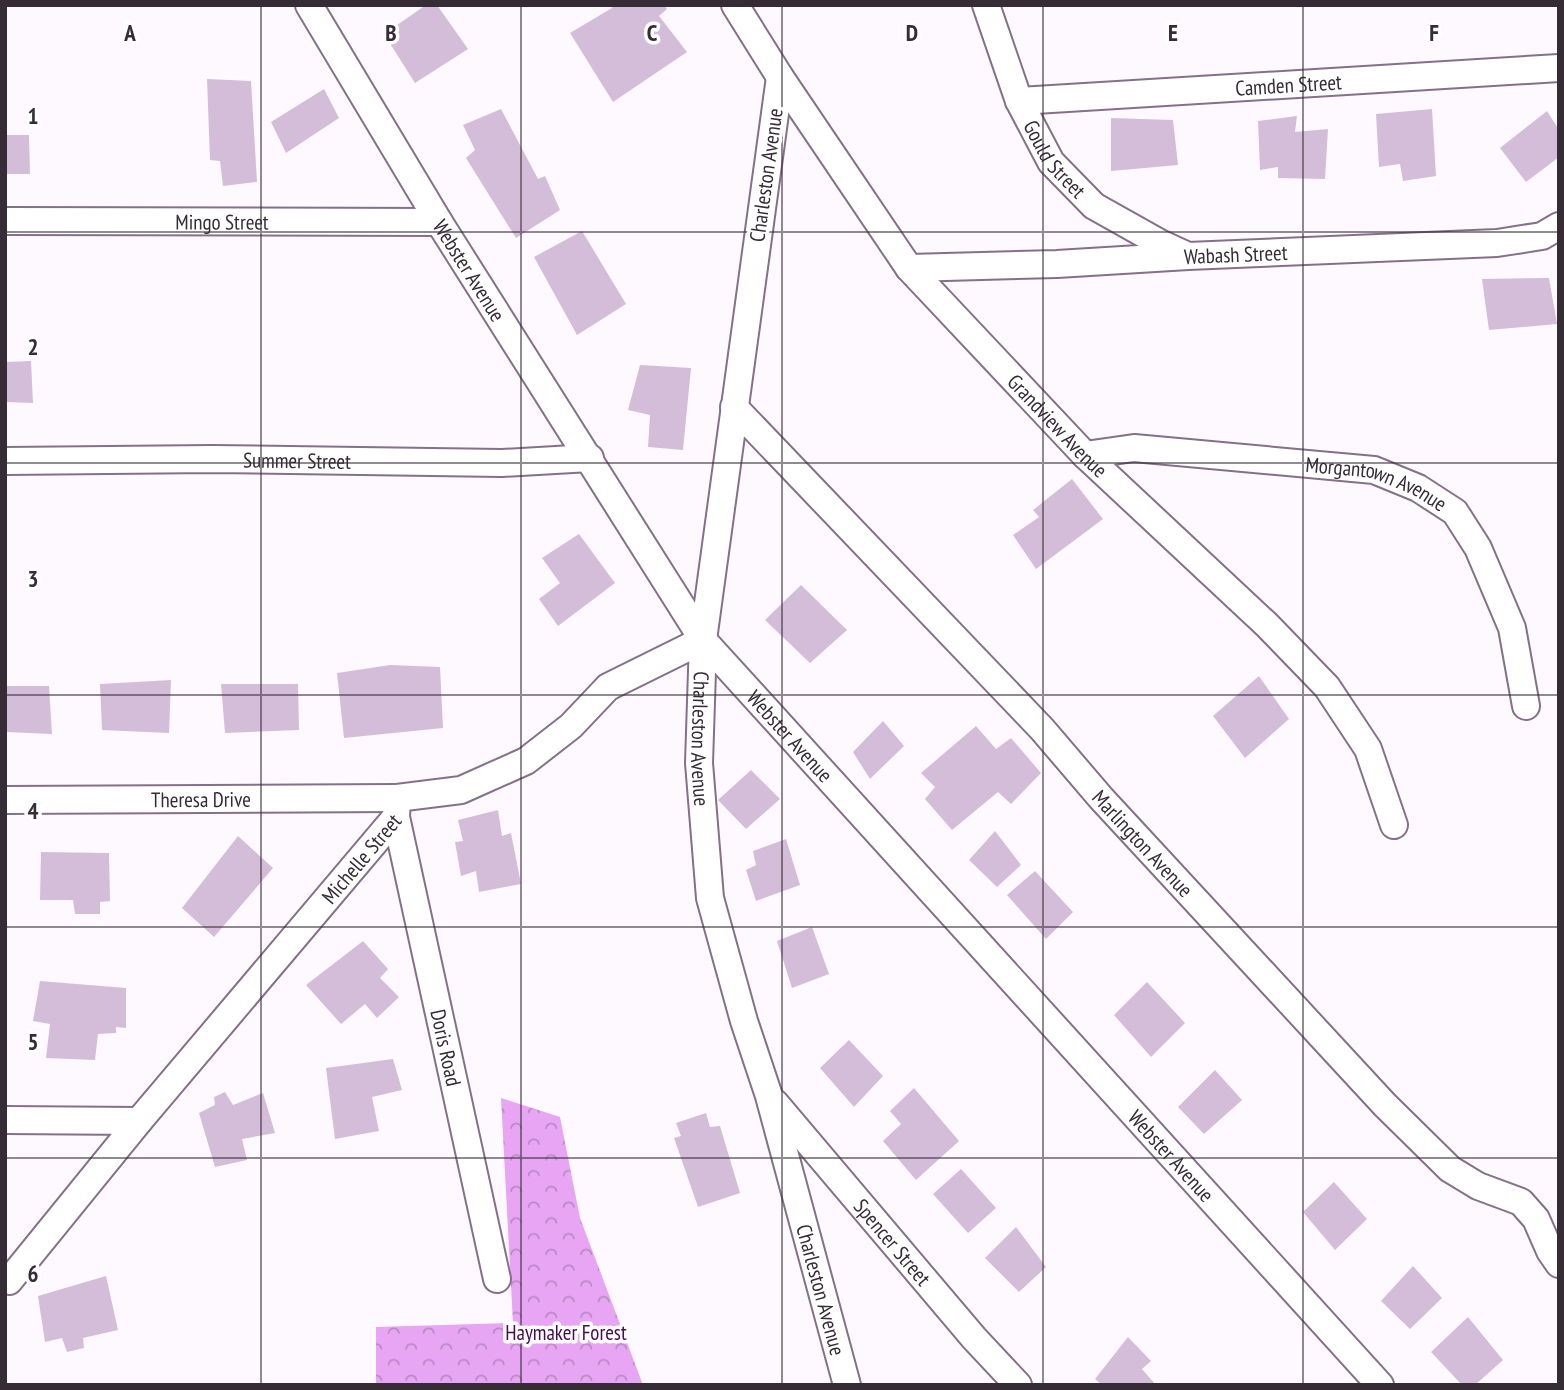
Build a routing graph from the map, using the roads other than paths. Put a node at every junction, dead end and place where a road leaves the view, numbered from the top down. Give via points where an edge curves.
1 (309, 5) edge
2 (735, 5) edge
3 (986, 5) edge
4 (1559, 68) edge
5 (780, 77) junction
6 (1018, 102) junction
7 (5, 220) edge
8 (439, 222) junction
9 (1559, 226) edge
10 (1188, 256) junction
11 (909, 268) junction
12 (734, 407) junction
13 (1085, 455) junction
14 (590, 458) junction
15 (5, 461) edge
16 (703, 640) junction
17 (1526, 706) dead end
18 (5, 800) edge
19 (397, 807) junction
20 (1394, 825) dead end
21 (769, 1096) junction
22 (5, 1119) edge
23 (139, 1121) junction
24 (1559, 1265) edge
25 (497, 1279) dead end
26 (9, 1281) dead end
27 (846, 1385) edge
28 (1018, 1385) edge
29 (1380, 1385) edge

1 - 8 street, Webster Avenue
2 - 5 street, Grandview Avenue
3 - 6 street, Gould Street
4 - 6 street, Camden Street
5 - 11 street, Grandview Avenue
5 - 12 street, Charleston Avenue
6 - 10 street, Gould Street via 1051,162 1094,206
7 - 8 street, Mingo Street
8 - 14 street, Webster Avenue
9 - 10 street, Wabash Street via 1542,236 1497,243
10 - 11 street, Wabash Street
11 - 13 street, Grandview Avenue
12 - 16 street, Charleston Avenue
12 - 24 street, Marlington Avenue via 1042,729 1385,1105 1450,1169 1478,1186 1521,1202 1536,1219
13 - 17 street, Morgantown Avenue via 1134,448 1374,470 1418,488 1455,512 1478,548 1512,628
13 - 20 street, Grandview Avenue via 1327,687 1368,748
14 - 15 street, Summer Street via 502,463
14 - 16 street, Webster Avenue
16 - 19 street, Michelle Street via 608,687 571,726 526,761 461,790
16 - 21 street, Charleston Avenue via 699,763 710,898
16 - 29 street, Webster Avenue
18 - 19 street, Theresa Drive
19 - 23 street, Michelle Street
19 - 25 street, Doris Road
21 - 27 street, Charleston Avenue
21 - 28 street, Spencer Street
22 - 23 street
23 - 26 street, Michelle Street

